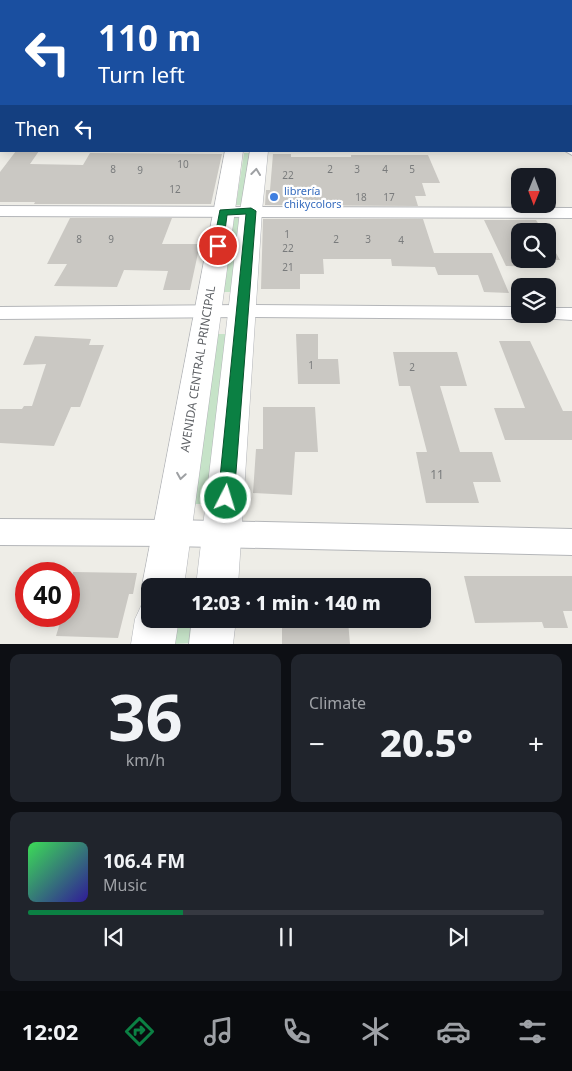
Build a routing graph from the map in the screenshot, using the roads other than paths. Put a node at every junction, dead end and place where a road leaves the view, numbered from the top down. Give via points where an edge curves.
1 (234, 152) edge
2 (259, 152) edge
3 (0, 211) edge
4 (237, 212) junction
5 (572, 213) edge
6 (243, 311) junction
7 (208, 312) junction
8 (0, 313) edge
9 (511, 313) edge
10 (556, 314) edge
11 (572, 314) edge
12 (0, 532) edge
13 (172, 533) junction
14 (223, 535) junction
15 (572, 542) edge
16 (164, 578) edge
17 (218, 578) edge
18 (156, 628) edge
19 (213, 628) edge
20 (153, 644) edge
21 (211, 644) edge

1 - 4 street, AVENIDA CENTRAL PRINCIPAL
4 -> 2 street, AVENIDA CENTRAL PRINCIPAL
3 - 4 street
4 - 5 street
4 - 6 street, AVENIDA CENTRAL PRINCIPAL
4 - 7 street, AVENIDA CENTRAL PRINCIPAL
6 - 7 street
6 - 9 street
6 - 14 street, AVENIDA CENTRAL PRINCIPAL
7 - 8 street
7 -> 13 street, AVENIDA CENTRAL PRINCIPAL
10 - 11 street
12 - 13 street
13 - 14 street
13 - 16 street, AVENIDA CENTRAL PRINCIPAL
14 - 15 street
14 - 17 street, AVENIDA CENTRAL PRINCIPAL
18 - 20 street
19 - 21 street

